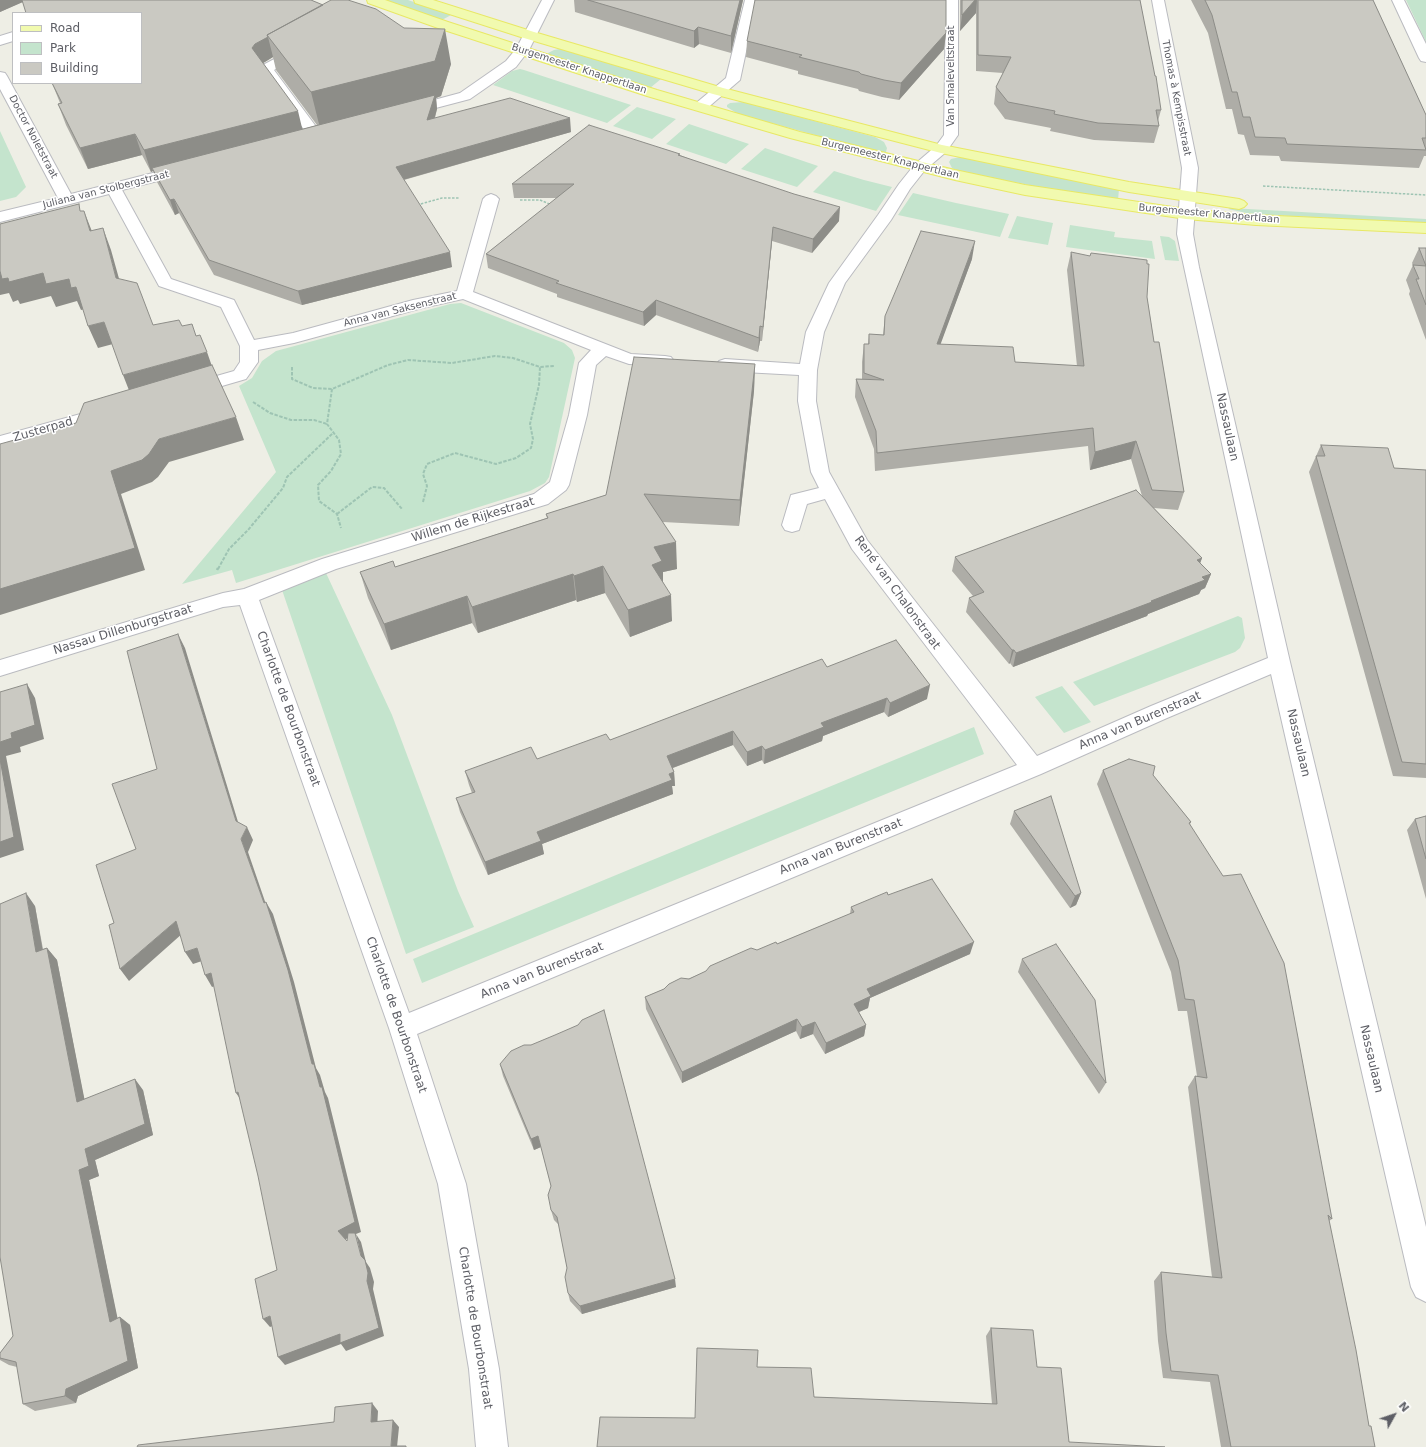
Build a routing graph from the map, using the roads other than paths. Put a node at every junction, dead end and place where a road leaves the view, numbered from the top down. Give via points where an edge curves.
1 (420, 0) edge
2 (548, 0) edge
3 (751, 0) edge
4 (952, 0) edge
5 (1158, 0) edge
6 (1398, 0) edge
7 (377, 2) edge
8 (364, 13) edge
9 (528, 35) junction
10 (12, 36) edge
11 (0, 41) edge
12 (311, 43) edge
13 (522, 50) junction
14 (1426, 58) edge
15 (0, 76) edge
16 (718, 91) junction
17 (700, 107) junction
18 (398, 114) edge
19 (330, 132) edge
20 (316, 136) junction
21 (301, 140) edge
22 (941, 149) junction
23 (196, 167) edge
24 (920, 167) junction
25 (114, 189) junction
26 (1188, 197) junction
27 (66, 199) junction
28 (491, 199) dead end
29 (1250, 205) dead end
30 (1318, 209) dead end
31 (1186, 214) junction
32 (1426, 215) edge
33 (0, 217) edge
34 (1426, 228) edge
35 (464, 294) junction
36 (248, 346) junction
37 (602, 350) junction
38 (683, 363) edge
39 (707, 364) edge
40 (808, 370) junction
41 (173, 394) edge
42 (120, 409) edge
43 (0, 442) edge
44 (830, 491) junction
45 (792, 525) dead end
46 (235, 598) junction
47 (1279, 662) junction
48 (0, 668) edge
49 (1032, 768) junction
50 (402, 1028) junction
51 (1426, 1287) edge
52 (492, 1447) edge

1 - 9 main road, Burgemeester Knappertlaan
2 - 9 street
3 - 16 street via 734,80
4 - 22 street, Van Smaleveltstraat via 950,135
5 - 26 street, Thomas à Kempisstraat via 1190,168
6 - 14 street
7 - 8 street
7 - 13 main road, Burgemeester Knappertlaan
9 - 13 street
9 - 16 main road, Burgemeester Knappertlaan
10 - 11 street
12 - 20 street via 266,69
13 - 17 main road, Burgemeester Knappertlaan
13 - 18 street via 511,64 466,96
15 - 27 street, Doctor Noletstraat
16 - 17 street
16 - 22 main road, Burgemeester Knappertlaan
17 - 24 main road, Burgemeester Knappertlaan via 795,135
19 - 20 street
20 - 21 street
22 - 24 street, René van Chalonstraat
22 - 26 main road, Burgemeester Knappertlaan
23 - 25 street, Juliana van Stolbergstraat
24 - 31 main road, Burgemeester Knappertlaan via 1025,190
24 - 40 street, René van Chalonstraat via 837,283 815,332
25 - 27 street, Juliana van Stolbergstraat
25 - 36 street via 165,282 228,304
26 - 29 main road, Burgemeester Knappertlaan
26 - 31 street, Nassaulaan
27 - 33 street, Juliana van Stolbergstraat
28 - 35 street
30 - 32 main road
31 - 34 main road, Burgemeester Knappertlaan
31 - 47 street, Nassaulaan via 1185,234 1191,267
35 - 36 street, Anna van Saksenstraat via 294,338
35 - 37 street, Anna van Saksenstraat
36 - 41 street via 248,362 240,375
37 - 38 street, Anna van Saksenstraat via 629,359
37 - 46 street, Willem de Rijkestraat via 588,363 578,415 559,486 541,499 329,564
39 - 40 street
40 - 44 street, René van Chalonstraat via 807,401 820,472
42 - 43 street, Zusterpad
44 - 45 street via 798,500
44 - 49 street, René van Chalonstraat via 859,544
46 - 48 street, Nassau Dillenburgstraat
46 - 50 street, Charlotte de Bourbonstraat
47 - 49 street, Anna van Burenstraat
47 - 51 street, Nassaulaan
49 - 50 street, Anna van Burenstraat
50 - 52 street, Charlotte de Bourbonstraat via 452,1184 484,1369

